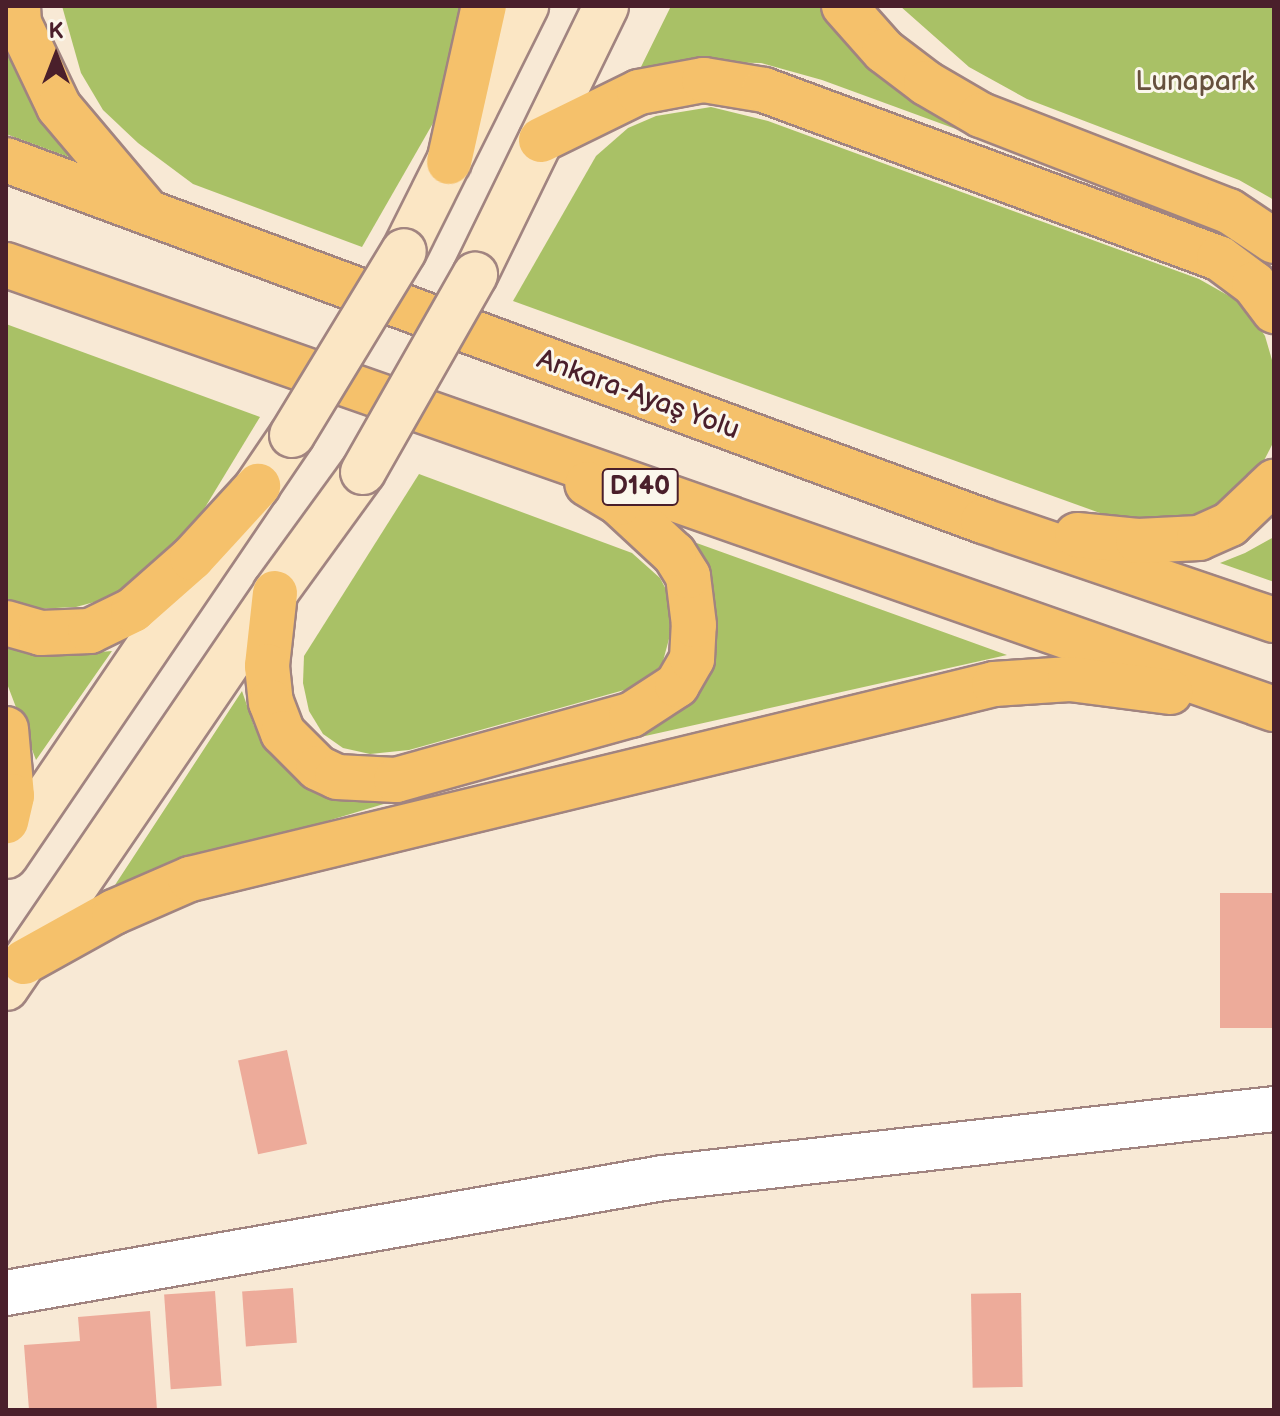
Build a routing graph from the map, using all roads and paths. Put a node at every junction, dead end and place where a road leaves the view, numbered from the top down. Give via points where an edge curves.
1 (18, 6) edge
2 (484, 6) edge
3 (526, 6) edge
4 (606, 6) edge
5 (844, 6) edge
6 (541, 140) junction
7 (6, 160) edge
8 (449, 162) junction
9 (148, 212) junction
10 (1274, 241) edge
11 (6, 265) edge
12 (6, 277) edge
13 (102, 297) junction
14 (1274, 311) edge
15 (527, 447) junction
16 (1274, 482) edge
17 (258, 486) junction
18 (983, 521) junction
19 (275, 593) junction
20 (1274, 620) edge
21 (6, 623) edge
22 (1265, 706) edge
23 (6, 729) edge
24 (6, 821) edge
25 (6, 856) edge
26 (15, 975) edge
27 (1274, 1109) edge
28 (6, 1293) edge

1 - 9 highway via 19,23 59,107
2 - 8 highway
3 - 8 main road
4 - 6 main road
5 - 10 highway via 884,51 981,115 1229,211
6 - 14 highway via 639,92 704,80 764,90 1219,258 1254,284
6 - 19 main road, bridge via 475,275 363,472
7 - 9 highway, Ankara-Ayaş Yolu
8 - 17 main road, bridge via 404,251
9 - 18 highway, Ankara-Ayaş Yolu
11 - 13 highway, D140
12 - 13 highway
13 - 15 highway, D140
15 - 19 highway via 619,503 674,554 688,576 692,659 677,685 631,715 396,780 337,777 318,768 283,733 271,702 267,666
15 - 22 highway, D140
16 - 18 highway via 1230,524 1199,538 1138,541
17 - 21 highway via 192,558 133,610 90,631 41,633
17 - 25 main road
18 - 20 highway, Ankara-Ayaş Yolu
19 - 26 main road
22 - 26 highway via 1070,679 994,684 190,879 114,912
23 - 24 highway via 12,796
27 - 28 street via 663,1178

